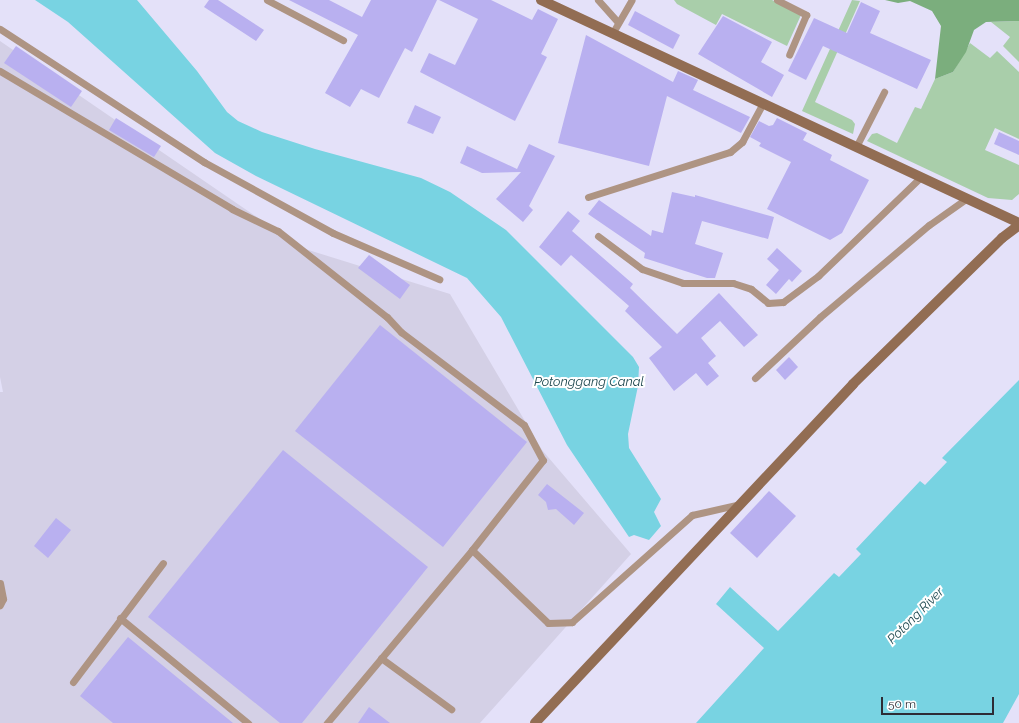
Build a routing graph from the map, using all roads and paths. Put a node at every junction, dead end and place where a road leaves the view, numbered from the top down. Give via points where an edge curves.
1 (267, 0) edge
2 (541, 0) edge
3 (598, 0) edge
4 (632, 0) edge
5 (777, 0) edge
6 (618, 22) junction
7 (0, 28) edge
8 (612, 34) junction
9 (343, 40) dead end
10 (789, 55) dead end
11 (0, 71) edge
12 (884, 92) dead end
13 (763, 103) junction
14 (856, 147) junction
15 (921, 177) junction
16 (588, 197) dead end
17 (967, 198) junction
18 (1019, 224) edge
19 (598, 236) dead end
20 (439, 279) dead end
21 (755, 378) dead end
22 (740, 504) junction
23 (472, 550) junction
24 (163, 562) dead end
25 (0, 583) edge
26 (0, 604) edge
27 (120, 618) junction
28 (381, 658) junction
29 (73, 682) dead end
30 (451, 709) dead end
31 (248, 723) edge
32 (328, 723) edge
33 (535, 723) edge

1 - 9 lane
2 - 8 main road
3 - 6 lane
4 - 6 lane
5 - 10 lane via 806,15
6 - 8 lane
7 - 20 lane via 204,162 333,232
8 - 13 main road
11 - 23 lane via 232,209 278,231 387,317 401,332 524,425 543,460
12 - 14 lane
13 - 14 main road
13 - 16 lane via 742,142 730,152
14 - 15 main road
15 - 17 main road
15 - 19 lane via 818,276 783,302 768,303 751,289 733,283 683,283 642,269
17 - 18 main road
17 - 21 lane via 929,224 820,317
18 - 22 main road via 853,384
22 - 23 lane via 692,515 572,622 548,623
22 - 33 main road
23 - 28 lane
24 - 27 lane
25 - 26 lane via 3,599
27 - 29 lane
27 - 31 lane
28 - 30 lane
28 - 32 lane

